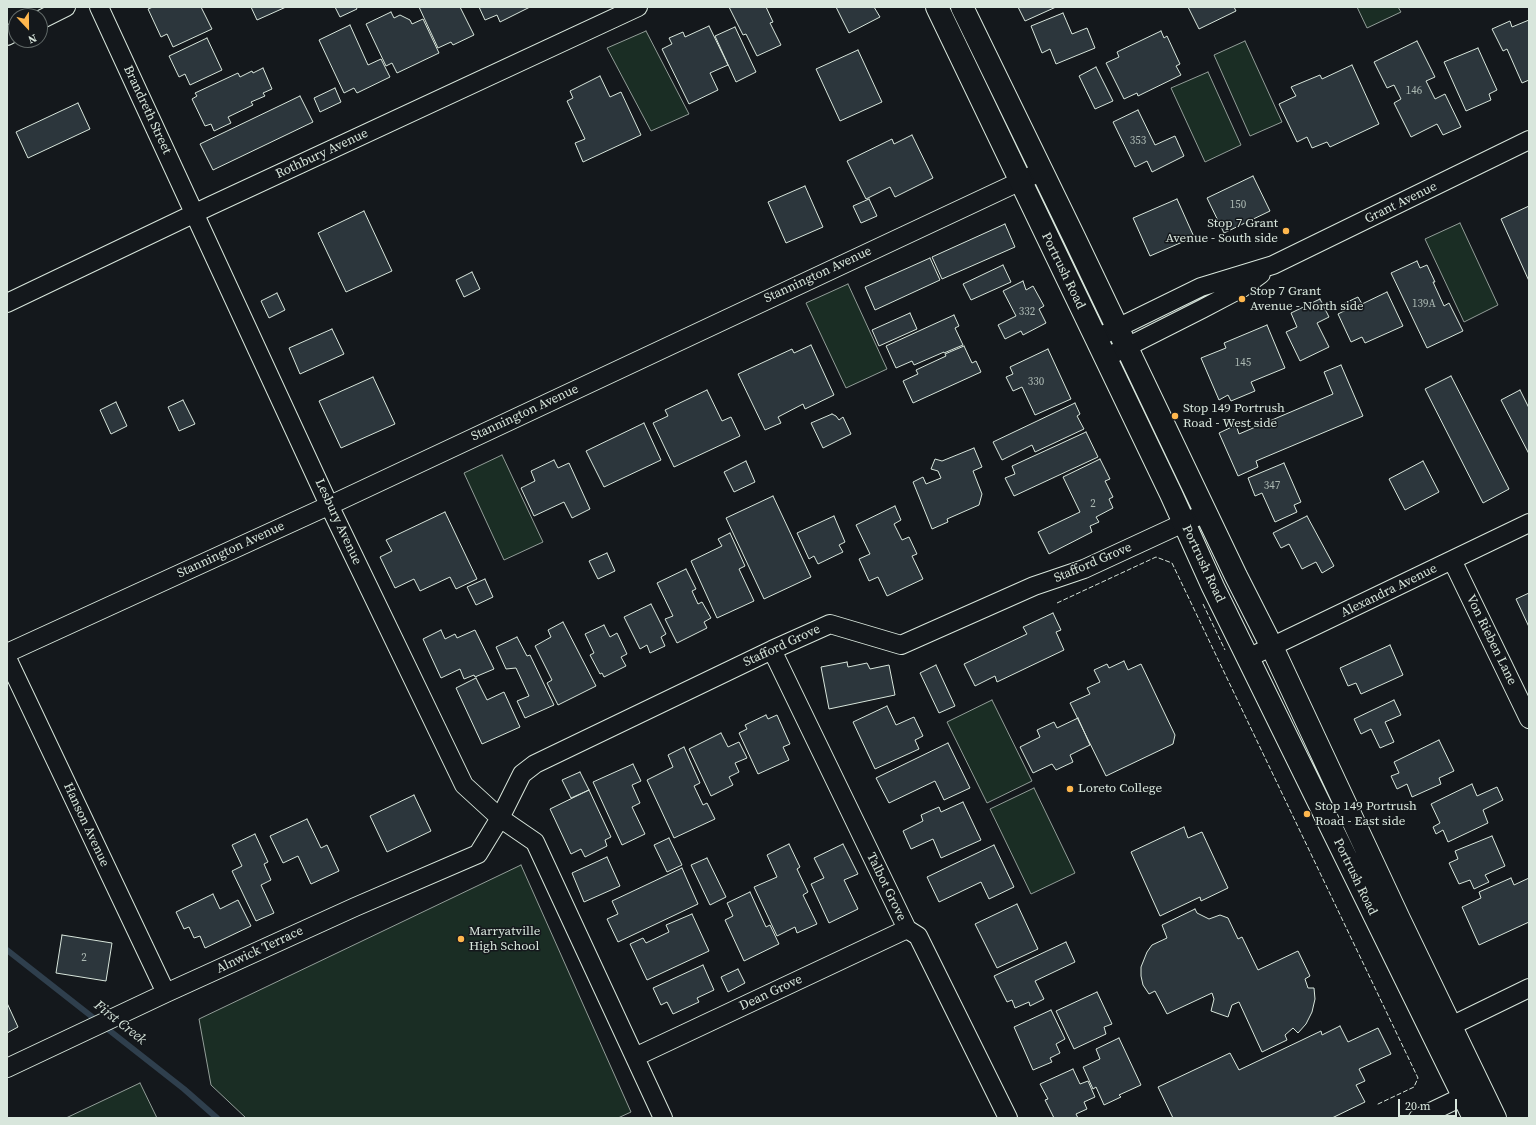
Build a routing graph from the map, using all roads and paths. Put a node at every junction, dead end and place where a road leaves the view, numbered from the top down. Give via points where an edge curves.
1 (66, 7) edge
2 (99, 7) edge
3 (638, 7) edge
4 (937, 7) edge
5 (962, 7) edge
6 (48, 16) edge
7 (1529, 140) edge
8 (1042, 171) junction
9 (1020, 181) junction
10 (196, 213) junction
11 (7, 303) edge
12 (1122, 337) junction
13 (1100, 348) junction
14 (329, 505) junction
15 (1205, 513) junction
16 (1184, 523) junction
17 (1529, 523) edge
18 (1452, 560) junction
19 (1272, 647) junction
20 (772, 650) junction
21 (7, 653) edge
22 (7, 658) edge
23 (1248, 658) junction
24 (1529, 719) edge
25 (500, 818) junction
26 (907, 929) junction
27 (1529, 988) edge
28 (166, 993) junction
29 (1450, 1026) junction
30 (635, 1057) junction
31 (7, 1068) edge
32 (1464, 1096) junction
33 (663, 1118) edge
34 (1008, 1118) edge
35 (1418, 1118) edge
36 (1474, 1118) edge
37 (1495, 1118) edge

1 - 6 street
2 - 10 street, Brandreth Street
3 - 10 street, Rothbury Avenue
4 - 9 highway, Portrush Road
5 - 8 highway, Portrush Road
7 - 12 street, Grant Avenue via 1273,265 1201,287
8 - 9 street, Stannington Avenue
8 - 12 highway, Portrush Road
9 - 13 highway, Portrush Road
9 - 14 street, Stannington Avenue
10 - 11 street, Rothbury Avenue
10 - 14 street, Lesbury Avenue
12 - 13 street, Grant Avenue
12 - 15 highway, Portrush Road
13 - 16 highway, Portrush Road
14 - 21 street, Stannington Avenue
14 - 25 street, Lesbury Avenue via 464,785
15 - 16 street, Stafford Grove
15 - 19 highway, Portrush Road
16 - 20 street, Stafford Grove via 1084,569 1034,586 901,644 830,624
16 - 23 highway, Portrush Road
17 - 18 street, Alexandra Avenue
18 - 19 street, Alexandra Avenue
18 - 24 street, Von Rieben Lane
19 - 23 street, Alexandra Avenue
19 - 29 highway, Portrush Road
20 - 25 street, Stafford Grove via 535,764 522,774
20 - 26 street, Talbot Grove
22 - 28 street, Hanson Avenue
23 - 32 highway, Portrush Road
25 - 28 street, Alnwick Terrace via 478,854
25 - 30 street via 535,842
26 - 30 street, Dean Grove
26 - 34 street, Talbot Grove via 918,936
27 - 29 street
28 - 31 street, Alnwick Terrace
29 - 37 highway, Portrush Road
30 - 33 street
32 - 35 street
32 - 36 highway, Portrush Road

